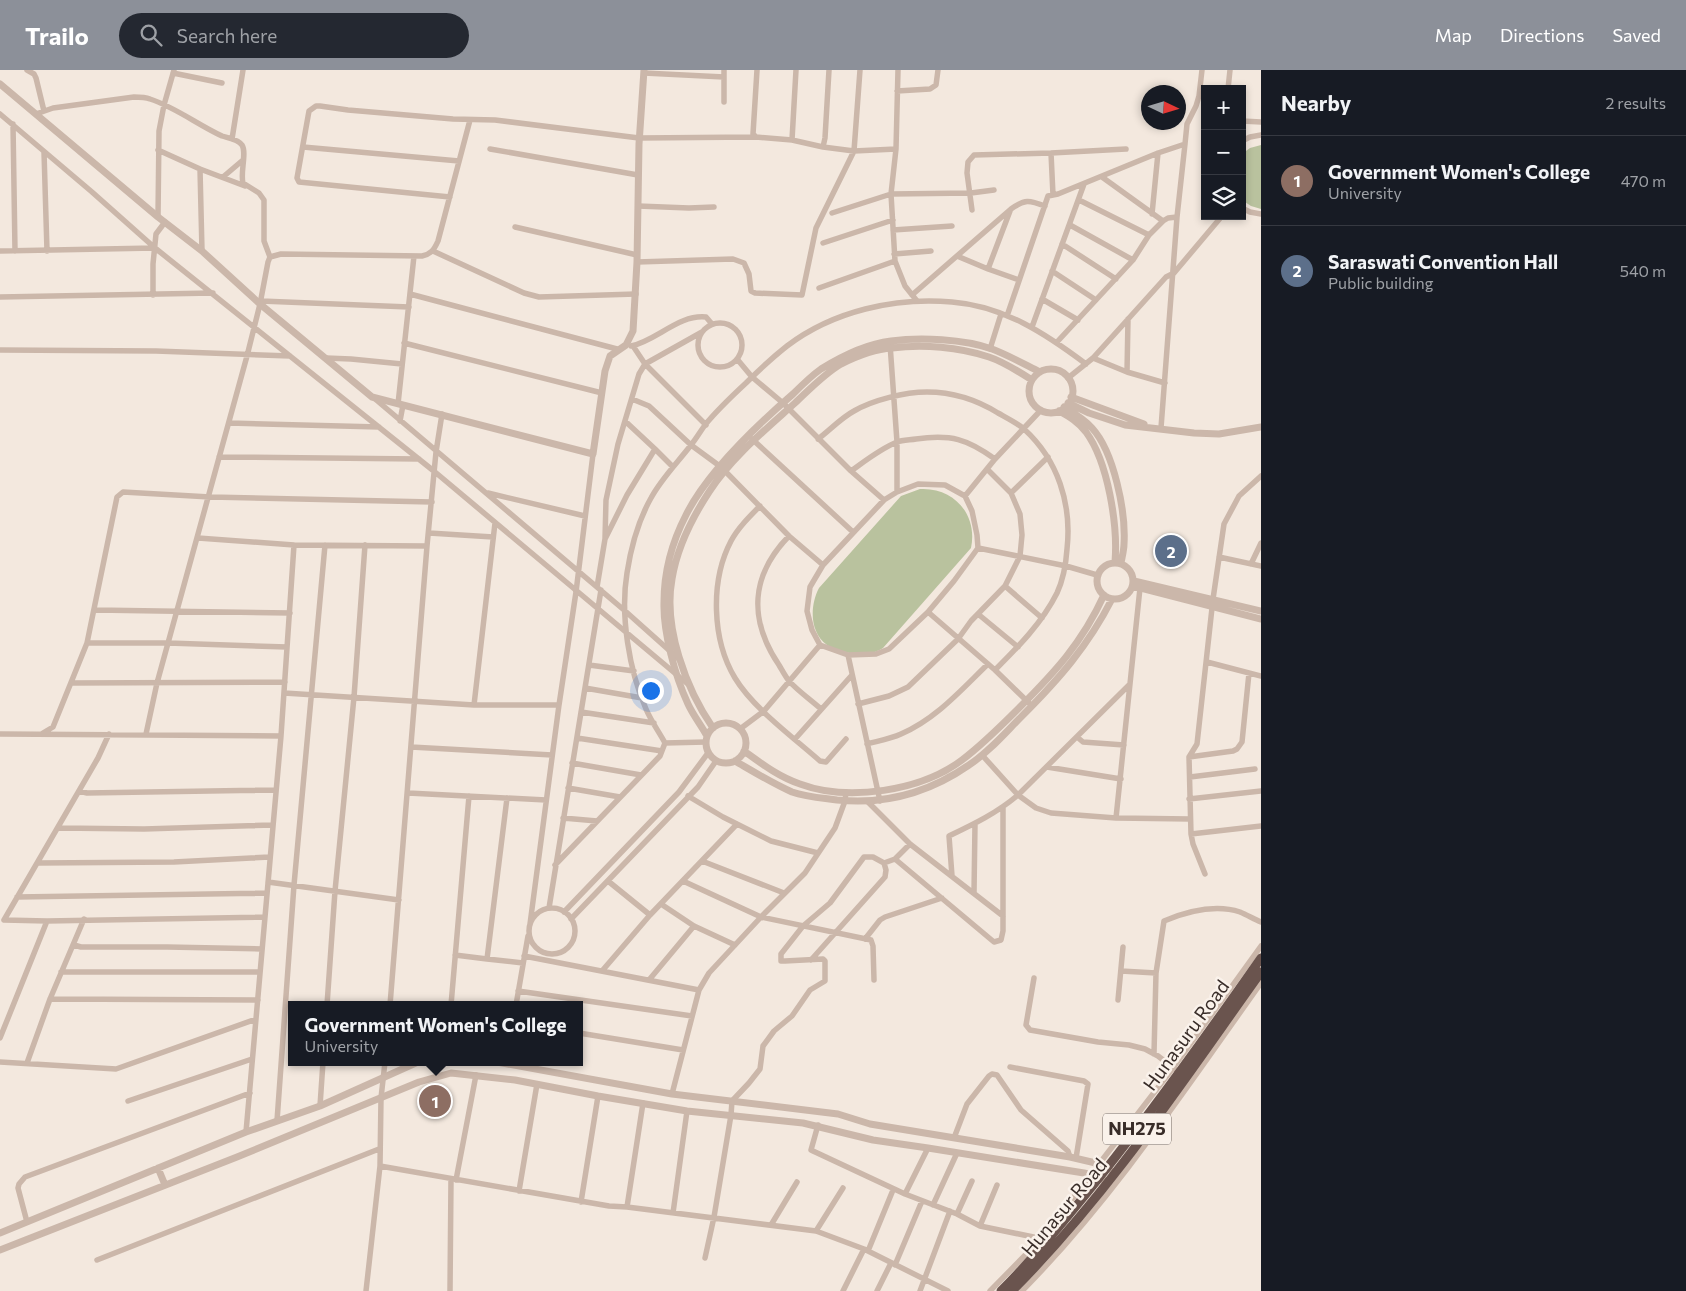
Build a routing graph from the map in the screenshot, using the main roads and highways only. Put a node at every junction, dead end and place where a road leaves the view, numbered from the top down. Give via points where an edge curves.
1 (1261, 958) edge
2 (1261, 972) edge
3 (1107, 1168) junction
4 (1099, 1178) junction
5 (1001, 1291) edge
6 (1012, 1291) edge

1 - 3 highway, Hunasuru Road / NH275
2 - 3 highway, Hunasur Road / NH275 via 1169,1103
3 - 4 highway, Hunasur Road / NH275
4 - 5 highway, NH275
4 - 6 highway, Hunasur Road / NH275 via 1053,1248

